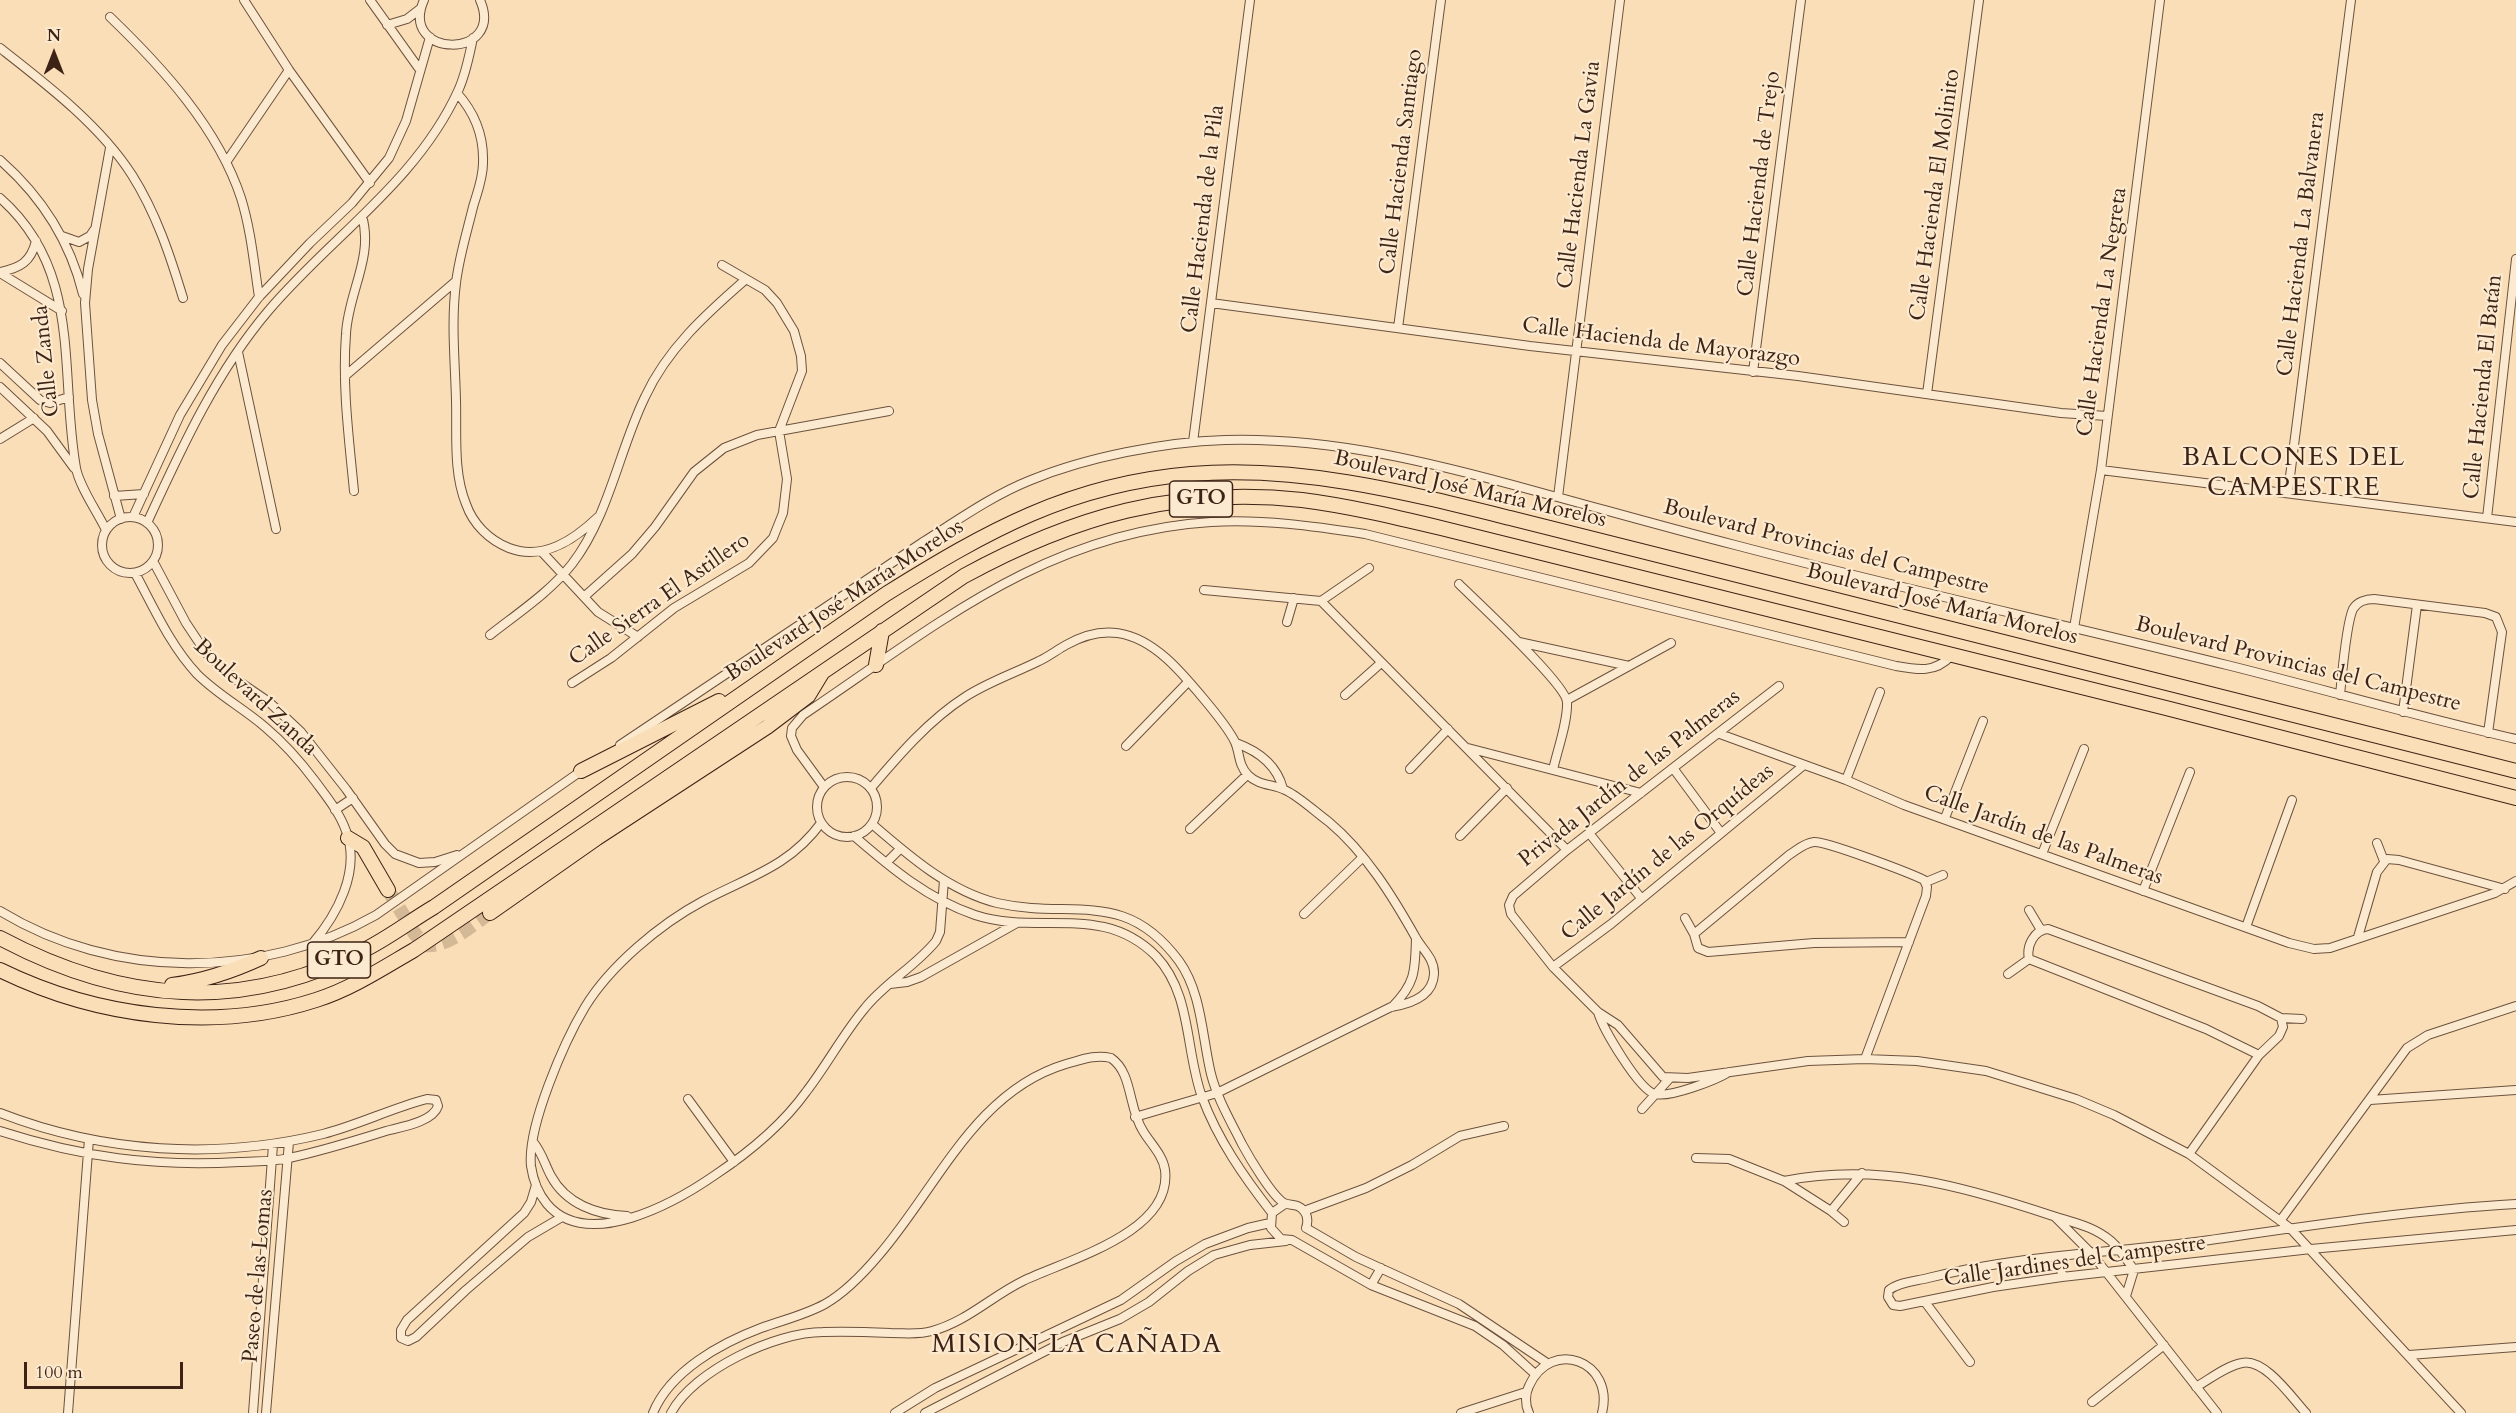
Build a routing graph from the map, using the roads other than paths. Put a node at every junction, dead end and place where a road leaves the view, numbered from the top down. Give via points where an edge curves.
1 (244, 0) edge
2 (370, 0) edge
3 (424, 0) edge
4 (480, 0) edge
5 (1250, 0) edge
6 (1442, 0) edge
7 (1620, 0) edge
8 (1801, 0) edge
9 (1980, 0) edge
10 (2160, 0) edge
11 (2351, 0) edge
12 (420, 9) junction
13 (110, 18) dead end
14 (387, 25) junction
15 (430, 38) junction
16 (473, 38) junction
17 (0, 48) edge
18 (289, 70) junction
19 (420, 70) junction
20 (457, 93) junction
21 (110, 148) junction
22 (0, 160) edge
23 (227, 161) junction
24 (370, 183) junction
25 (0, 198) edge
26 (362, 216) junction
27 (98, 219) junction
28 (62, 236) junction
29 (36, 241) junction
30 (2516, 259) edge
31 (722, 265) dead end
32 (0, 273) edge
33 (745, 280) junction
34 (456, 281) junction
35 (259, 297) junction
36 (183, 298) dead end
37 (86, 303) junction
38 (1211, 303) junction
39 (62, 311) junction
40 (1398, 328) junction
41 (1576, 351) junction
42 (238, 352) junction
43 (0, 363) edge
44 (1753, 372) junction
45 (345, 376) junction
46 (0, 387) edge
47 (1927, 394) junction
48 (69, 397) junction
49 (889, 411) dead end
50 (2107, 416) junction
51 (34, 418) junction
52 (779, 431) junction
53 (0, 439) edge
54 (1193, 442) junction
55 (2101, 470) junction
56 (76, 471) junction
57 (354, 491) dead end
58 (2288, 492) junction
59 (144, 494) junction
60 (114, 496) junction
61 (1558, 497) junction
62 (133, 517) junction
63 (598, 517) junction
64 (2487, 518) junction
65 (121, 519) junction
66 (2516, 522) edge
67 (147, 523) junction
68 (276, 529) dead end
69 (106, 530) junction
70 (542, 552) junction
71 (153, 561) junction
72 (1369, 568) dead end
73 (564, 572) junction
74 (135, 573) junction
75 (1459, 584) dead end
76 (1204, 590) dead end
77 (585, 596) junction
78 (1294, 598) junction
79 (1321, 601) junction
80 (2417, 605) junction
81 (1287, 622) dead end
82 (2074, 628) junction
83 (882, 631) junction
84 (490, 635) dead end
85 (638, 637) junction
86 (1519, 642) junction
87 (1671, 643) dead end
88 (1952, 656) junction
89 (1381, 663) junction
90 (876, 665) junction
91 (1629, 666) junction
92 (823, 671) junction
93 (770, 675) junction
94 (572, 683) dead end
95 (1187, 683) junction
96 (1779, 686) dead end
97 (1880, 692) dead end
98 (1345, 695) dead end
99 (2340, 695) junction
100 (1567, 700) junction
101 (2403, 712) junction
102 (1983, 721) dead end
103 (1448, 729) junction
104 (2488, 733) junction
105 (1720, 734) junction
106 (2516, 739) edge
107 (1236, 743) junction
108 (1126, 746) dead end
109 (1467, 748) junction
110 (2084, 749) dead end
111 (1804, 765) junction
112 (1673, 768) junction
113 (1410, 769) dead end
114 (1553, 770) junction
115 (580, 771) junction
116 (2516, 771) edge
117 (2190, 772) dead end
118 (1247, 775) junction
119 (1846, 780) junction
120 (824, 786) junction
121 (871, 788) junction
122 (1507, 788) junction
123 (1283, 789) junction
124 (1641, 793) junction
125 (353, 798) junction
126 (2516, 798) edge
127 (2292, 800) dead end
128 (335, 810) junction
129 (1945, 818) junction
130 (821, 823) junction
131 (872, 824) junction
132 (1190, 828) dead end
133 (1589, 833) junction
134 (1721, 833) junction
135 (854, 836) junction
136 (1460, 836) dead end
137 (348, 838) junction
138 (2377, 843) dead end
139 (900, 849) junction
140 (1568, 850) junction
141 (466, 852) junction
142 (2042, 854) junction
143 (1362, 858) junction
144 (2384, 861) junction
145 (886, 863) junction
146 (1943, 875) dead end
147 (944, 880) junction
148 (2516, 881) edge
149 (1926, 882) junction
150 (2505, 889) junction
151 (388, 890) tunnel mouth
152 (2143, 891) junction
153 (1641, 898) junction
154 (942, 902) junction
155 (2029, 910) dead end
156 (0, 911) edge
157 (490, 913) tunnel mouth
158 (1304, 914) dead end
159 (1121, 916) junction
160 (1685, 918) dead end
161 (1017, 923) junction
162 (2246, 927) junction
163 (1116, 930) junction
164 (2041, 930) junction
165 (1694, 933) junction
166 (1416, 937) junction
167 (2358, 937) junction
168 (0, 938) edge
169 (1909, 942) junction
170 (310, 946) junction
171 (261, 958) junction
172 (2030, 959) junction
173 (1553, 967) junction
174 (0, 970) edge
175 (2008, 974) dead end
176 (890, 984) junction
177 (143, 988) junction
178 (2516, 1006) edge
179 (1391, 1007) junction
180 (1598, 1012) junction
181 (2281, 1018) junction
182 (2302, 1019) dead end
183 (2259, 1055) junction
184 (1865, 1059) junction
185 (1730, 1072) junction
186 (1670, 1078) junction
187 (2516, 1090) edge
188 (1217, 1092) junction
189 (1657, 1095) junction
190 (1202, 1097) junction
191 (688, 1099) dead end
192 (2370, 1100) junction
193 (1642, 1109) dead end
194 (0, 1113) edge
195 (1135, 1117) junction
196 (1504, 1126) dead end
197 (0, 1131) edge
198 (89, 1139) junction
199 (289, 1142) junction
200 (534, 1143) junction
201 (273, 1145) junction
202 (2189, 1154) junction
203 (88, 1155) junction
204 (1696, 1158) dead end
205 (287, 1159) junction
206 (272, 1160) junction
207 (734, 1161) junction
208 (1862, 1173) junction
209 (1784, 1181) junction
210 (536, 1184) junction
211 (1286, 1204) junction
212 (2516, 1204) edge
213 (1304, 1211) junction
214 (1832, 1211) junction
215 (562, 1216) junction
216 (634, 1216) junction
217 (2055, 1217) junction
218 (1271, 1218) junction
219 (2280, 1221) junction
220 (1844, 1222) dead end
221 (1306, 1228) junction
222 (2290, 1228) junction
223 (2516, 1230) edge
224 (1289, 1240) junction
225 (2119, 1249) junction
226 (2311, 1249) junction
227 (2092, 1254) junction
228 (2060, 1257) junction
229 (1381, 1268) junction
230 (2134, 1270) junction
231 (2107, 1273) junction
232 (2062, 1277) junction
233 (1371, 1285) junction
234 (1425, 1288) junction
235 (2126, 1296) junction
236 (1417, 1302) junction
237 (1924, 1302) junction
238 (2164, 1345) junction
239 (2516, 1347) edge
240 (2409, 1355) junction
241 (1970, 1362) dead end
242 (1547, 1363) junction
243 (1534, 1374) junction
244 (2196, 1387) junction
245 (1526, 1392) junction
246 (2092, 1402) dead end
247 (68, 1413) edge
248 (253, 1413) edge
249 (266, 1413) edge
250 (653, 1413) edge
251 (671, 1413) edge
252 (895, 1413) edge
253 (925, 1413) edge
254 (1461, 1413) edge
255 (1529, 1413) edge
256 (1602, 1413) edge
257 (2217, 1413) edge
258 (2306, 1413) edge
259 (2462, 1413) edge

1 - 18 street
2 - 14 street
3 - 12 street
4 - 16 street via 484,17
5 - 38 street, Calle Hacienda de la Pila
6 - 40 street, Calle Hacienda Santiago
7 - 41 street, Calle Hacienda La Gavia
8 - 44 street, Calle Hacienda de Trejo
9 - 47 street, Calle Hacienda El Molinito
10 - 50 street, Calle Hacienda La Negreta
11 - 58 street, Calle Hacienda La Balvanera
12 - 14 street via 407,20
12 - 15 street via 422,25
13 - 23 street via 174,87
14 - 19 street
15 - 16 street via 447,46 465,44
15 - 19 street
16 - 20 street
17 - 21 street via 62,98
18 - 23 street
18 - 24 street
19 - 24 street via 395,147
20 - 26 street via 425,148
20 - 34 street via 478,123 483,165
21 - 27 street
21 - 36 street via 132,176 150,209
22 - 28 street, Calle Zanda via 39,199
23 - 35 street via 247,222
24 - 35 street
25 - 29 street, Calle Zanda
26 - 42 street via 294,282
26 - 45 street via 366,241 347,317
27 - 28 street via 85,240
27 - 37 street
28 - 37 street, Calle Zanda
29 - 32 street via 22,266
29 - 39 street, Calle Zanda
30 - 64 street, Calle Hacienda El Batán
31 - 33 street
32 - 39 street
33 - 52 street via 765,290 777,303 794,331 801,356 802,371
33 - 63 street via 692,329 654,377
34 - 45 street
34 - 70 street via 453,334 458,459 466,505 481,529 498,543 511,549
35 - 59 street via 193,391
37 - 60 street via 92,400
38 - 40 street, Calle Hacienda de Mayorazgo
38 - 54 street, Calle Hacienda de la Pila
39 - 48 street, Calle Zanda
40 - 41 street, Calle Hacienda de Mayorazgo
41 - 44 street, Calle Hacienda de Mayorazgo
41 - 61 street, Calle Hacienda La Gavia
42 - 67 street via 200,415
42 - 68 street
43 - 48 street via 40,400 50,403
44 - 47 street, Calle Hacienda de Mayorazgo
45 - 57 street
46 - 51 street
47 - 50 street, Calle Hacienda de Mayorazgo
48 - 56 street, Calle Zanda
49 - 52 street
50 - 55 street, Calle Hacienda La Negreta
51 - 53 street
51 - 56 street
52 - 77 street via 741,440 708,460 694,472 632,554
52 - 85 street, Calle Sierra El Astillero via 787,496 772,538 749,563 682,603
54 - 61 street, Boulevard Provincias del Campestre via 1263,440 1353,449 1449,467
54 - 115 street, Boulevard Provincias del Campestre via 1079,463 1001,495 923,542
55 - 58 street
55 - 82 street, Calle Hacienda La Negreta
56 - 69 street, Calle Zanda
58 - 64 street
59 - 60 street
59 - 62 street
60 - 65 street
61 - 82 street, Boulevard Provincias del Campestre via 1737,546
62 - 65 street
62 - 67 street
63 - 70 street via 572,538
63 - 73 street
64 - 66 street
65 - 69 street
67 - 71 street via 158,541
69 - 74 street, Calle Zanda via 102,540 106,561 114,569
70 - 73 street
71 - 74 street
71 - 125 street, Boulevard Zanda via 206,653 285,716
72 - 79 street
73 - 77 street
73 - 84 street
74 - 128 street, Boulevard Zanda via 190,666 286,746
75 - 86 street
76 - 78 street
77 - 85 street via 598,612
78 - 79 street
78 - 81 street
79 - 89 street
80 - 99 street via 2369,599 2355,607
80 - 101 street
80 - 104 street via 2486,613 2499,620 2502,632
82 - 99 street, Boulevard Provincias del Campestre
83 - 88 main road, Boulevard José María Morelos / GTO via 988,563 1087,520 1163,502 1260,497 1348,507 1441,528
83 - 90 main road
83 - 92 main road, Boulevard José María Morelos / GTO
85 - 94 street, Calle Sierra El Astillero
86 - 91 street
86 - 100 street
87 - 91 street
88 - 90 street via 1934,668 1896,666 1365,534 1283,522 1232,521 1156,529 1073,550 978,596
88 - 126 main road, Boulevard José María Morelos / GTO
89 - 98 street
89 - 103 street
90 - 120 street via 793,724 791,736 796,750
91 - 100 street
92 - 157 main road via 808,696 767,726
92 - 174 main road, Boulevard José María Morelos / GTO via 423,944 363,979 318,999 248,1015 146,1014 70,996
93 - 115 main road
93 - 116 main road, Boulevard José María Morelos / GTO via 957,550 1047,506 1140,480 1194,474 1269,473 1380,487 1474,509
93 - 177 main road, Boulevard José María Morelos / GTO via 434,907 368,948 295,978 255,989 213,993
95 - 107 street
95 - 108 street
95 - 121 street via 1167,659 1145,643 1116,632 1092,633 954,704
96 - 105 street, Privada Jardín de las Palmeras
97 - 119 street
99 - 101 street, Boulevard Provincias del Campestre
100 - 114 street
101 - 104 street, Boulevard Provincias del Campestre
102 - 129 street
103 - 109 street
103 - 113 street
104 - 106 street, Boulevard Provincias del Campestre
105 - 111 street, Calle Jardín de las Palmeras
105 - 112 street, Privada Jardín de las Palmeras
107 - 118 street
107 - 123 street via 1261,755
109 - 114 street
109 - 122 street
110 - 142 street
111 - 119 street, Calle Jardín de las Palmeras
111 - 134 street, Calle Jardín de las Orquídeas
112 - 124 street, Privada Jardín de las Palmeras
112 - 134 street
114 - 124 street
115 - 141 street, Boulevard Provincias del Campestre
117 - 152 street
118 - 123 street via 1266,786
118 - 132 street
119 - 129 street, Calle Jardín de las Palmeras
120 - 121 street via 832,780 853,777
120 - 130 street via 816,804
121 - 131 street via 877,807
122 - 136 street
122 - 140 street
123 - 143 street via 1331,824
124 - 133 street, Privada Jardín de las Palmeras
125 - 128 street
125 - 141 street, Boulevard Zanda via 385,844 404,859 435,862
127 - 162 street
128 - 137 street, Boulevard Zanda
129 - 142 street, Calle Jardín de las Palmeras
130 - 135 street via 836,835
130 - 200 street via 791,855 678,917 609,975 593,994 566,1043 541,1109
131 - 135 street
131 - 139 street
133 - 140 street, Privada Jardín de las Palmeras
133 - 153 street
134 - 153 street, Calle Jardín de las Orquídeas
135 - 145 street
137 - 151 main road via 363,847
137 - 170 street, Boulevard Zanda via 344,894 328,926
138 - 144 street
139 - 145 street
139 - 147 street
140 - 173 street, Privada Jardín de las Palmeras via 1517,891 1509,905 1520,928
141 - 170 street, Boulevard Provincias del Campestre via 376,915
142 - 152 street, Calle Jardín de las Palmeras
143 - 158 street
143 - 166 street via 1399,906
144 - 150 street via 2399,860
144 - 167 street via 2377,872
145 - 154 street
146 - 149 street
147 - 154 street
147 - 159 street via 997,902 1046,909 1096,909
148 - 150 street, Calle Jardín de las Palmeras
149 - 165 street via 1836,846 1814,842 1789,855
149 - 169 street via 1928,889
150 - 167 street, Calle Jardín de las Palmeras
152 - 162 street, Calle Jardín de las Palmeras
153 - 173 street, Calle Jardín de las Orquídeas
154 - 161 street via 975,915
154 - 176 street via 936,941
155 - 164 street
156 - 171 street, Boulevard Provincias del Campestre via 50,937 110,954 216,964
159 - 163 street
159 - 188 street via 1155,935 1180,963 1196,998
160 - 165 street
161 - 163 street via 1087,922
161 - 176 street via 921,976
162 - 167 street, Calle Jardín de las Palmeras via 2314,949 2330,948
163 - 190 street via 1132,937 1156,957 1175,984
164 - 172 street via 2033,939
164 - 181 street via 2051,930
165 - 169 street via 1698,948 1708,952 1798,944
166 - 179 street via 1410,988
166 - 179 street via 1432,963 1431,983 1415,1000
168 - 177 main road, Boulevard José María Morelos / GTO via 63,968
169 - 184 street
170 - 171 street, Boulevard Provincias del Campestre
171 - 177 main road via 207,978
172 - 175 street
172 - 183 street via 2197,1025
173 - 180 street
176 - 207 street via 858,1016 805,1094
178 - 192 street via 2415,1041 2400,1054
179 - 188 street
180 - 186 street via 1618,1025 1658,1072
180 - 189 street via 1625,1061 1646,1088
181 - 182 street
181 - 183 street via 2283,1027 2278,1036
183 - 202 street
184 - 185 street via 1808,1061
184 - 202 street via 1917,1061 1986,1071 2076,1099 2145,1129
185 - 186 street
185 - 189 street via 1699,1085
186 - 189 street
187 - 192 street
188 - 190 street
188 - 211 street via 1248,1155
189 - 193 street
190 - 195 street
190 - 218 street via 1239,1170
191 - 207 street
192 - 219 street
194 - 198 street
195 - 250 street via 1126,1078 1111,1058 1089,1057 1022,1083 981,1119 894,1238 848,1288 814,1309 722,1346 674,1382
195 - 251 street via 1163,1162 1165,1177 1162,1193 1150,1213 1128,1233 1023,1281 945,1327 918,1334 820,1332 772,1342 742,1354 702,1380
196 - 213 street via 1460,1136 1373,1185
197 - 203 street
198 - 201 street via 177,1150
198 - 203 street
199 - 201 street
199 - 205 street, Paseo de las Lomas
199 - 205 street via 424,1099 434,1098 438,1104 438,1110 427,1117
200 - 210 street via 531,1161
200 - 216 street via 552,1178 568,1197 597,1211
201 - 206 street, Paseo de las Lomas
202 - 219 street
203 - 206 street via 176,1164
203 - 247 street
204 - 209 street via 1729,1159
205 - 206 street
205 - 249 street, Paseo de las Lomas
206 - 248 street, Paseo de las Lomas
207 - 216 street via 677,1200
208 - 209 street
208 - 214 street
208 - 217 street via 1979,1191
209 - 214 street
210 - 215 street via 545,1201
210 - 215 street via 524,1213 407,1320 401,1338 408,1341 416,1337 522,1242
211 - 213 street
211 - 218 street
212 - 222 street, Calle Jardines del Campestre
213 - 221 street
214 - 220 street
215 - 216 street via 595,1224
217 - 225 street via 2092,1228
217 - 227 street
218 - 224 street via 1273,1233
218 - 252 street via 1205,1244 1121,1300 935,1388
219 - 222 street
221 - 224 street via 1303,1234
221 - 229 street
222 - 225 street, Calle Jardines del Campestre
222 - 226 street
223 - 226 street, Calle Jardines del Campestre
224 - 233 street
224 - 253 street via 1214,1255 1120,1319 1062,1342
225 - 227 street, Calle Jardines del Campestre
225 - 230 street
226 - 230 street, Calle Jardines del Campestre
226 - 240 street
227 - 228 street, Calle Jardines del Campestre
227 - 231 street
228 - 232 street
228 - 237 street, Calle Jardines del Campestre via 1951,1272 1899,1285 1888,1292 1890,1302 1896,1306
229 - 233 street
229 - 234 street
230 - 231 street, Calle Jardines del Campestre
230 - 235 street
231 - 232 street, Calle Jardines del Campestre
231 - 235 street
232 - 237 street, Calle Jardines del Campestre
233 - 236 street
234 - 236 street
234 - 242 street via 1472,1311
235 - 238 street
236 - 243 street via 1489,1334
237 - 241 street
238 - 244 street
238 - 246 street
239 - 240 street
240 - 259 street
242 - 243 street
242 - 256 street via 1567,1359 1587,1365 1597,1374 1604,1387
243 - 245 street
244 - 257 street
244 - 258 street via 2234,1366 2251,1362 2263,1367
245 - 254 street
245 - 255 street

